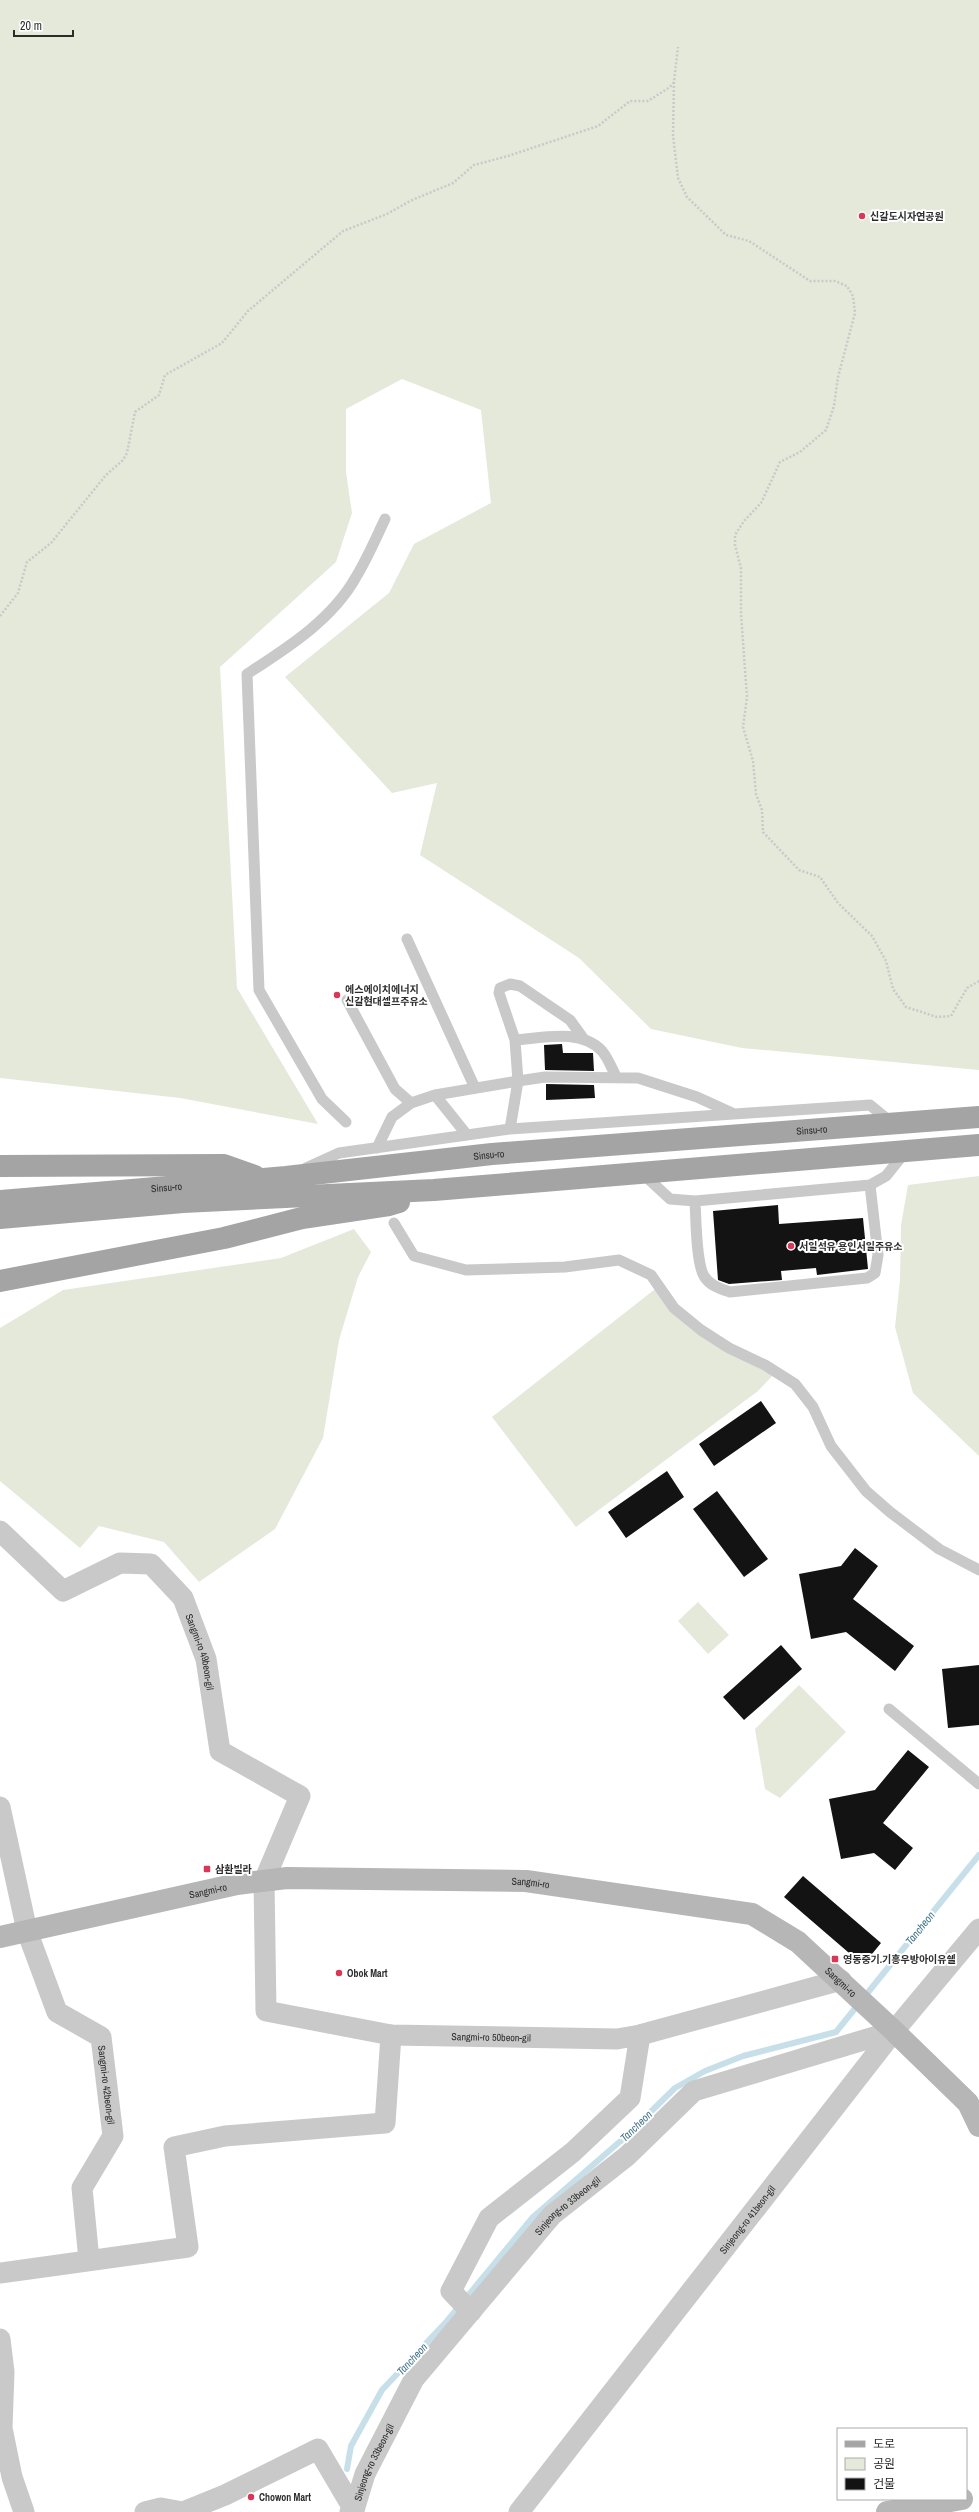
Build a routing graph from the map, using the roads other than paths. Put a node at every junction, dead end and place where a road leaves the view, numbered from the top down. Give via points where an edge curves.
1 (385, 519) dead end
2 (407, 939) dead end
3 (347, 1000) dead end
4 (583, 1038) junction
5 (515, 1040) junction
6 (617, 1078) junction
7 (518, 1082) junction
8 (475, 1088) junction
9 (435, 1094) junction
10 (411, 1103) junction
11 (732, 1114) junction
12 (979, 1117) edge
13 (346, 1122) dead end
14 (892, 1124) junction
15 (510, 1129) junction
16 (467, 1135) junction
17 (979, 1146) edge
18 (377, 1148) junction
19 (906, 1151) junction
20 (0, 1166) edge
21 (642, 1173) junction
22 (286, 1177) junction
23 (262, 1178) junction
24 (870, 1186) junction
25 (434, 1190) junction
26 (0, 1201) edge
27 (695, 1201) junction
28 (0, 1218) edge
29 (394, 1223) dead end
30 (0, 1281) edge
31 (0, 1531) edge
32 (979, 1570) edge
33 (889, 1709) dead end
34 (979, 1784) edge
35 (0, 1807) edge
36 (264, 1881) junction
37 (979, 1929) edge
38 (27, 1931) junction
39 (0, 1937) edge
40 (841, 1980) junction
41 (894, 2031) junction
42 (391, 2035) junction
43 (640, 2035) junction
44 (979, 2126) edge
45 (89, 2260) junction
46 (0, 2273) edge
47 (471, 2312) junction
48 (0, 2339) edge
49 (979, 2496) edge
50 (967, 2498) edge
51 (956, 2500) edge
52 (352, 2511) edge
53 (24, 2512) edge
54 (145, 2512) edge
55 (519, 2512) edge
56 (887, 2512) edge

1 - 13 lane via 356,578 327,615 280,653 247,674 259,990 322,1099
2 - 8 lane
3 - 10 lane via 395,1088
4 - 5 lane
4 - 5 lane via 570,1020 520,986 504,985 498,993
4 - 6 lane via 602,1050
5 - 7 lane
6 - 7 lane via 545,1077
6 - 11 lane via 638,1078 697,1097
7 - 8 lane
7 - 15 lane
8 - 9 lane
9 - 10 lane
9 - 16 lane
10 - 18 lane via 392,1117
11 - 14 lane via 870,1105
11 - 15 lane
12 - 14 main road, Sinsu-ro
14 - 22 main road, Sinsu-ro via 492,1154
15 - 16 lane
16 - 18 lane
17 - 19 main road, Sinsu-ro
18 - 22 lane via 339,1153
19 - 21 main road, Sinsu-ro
19 - 24 lane via 886,1176
20 - 23 main road via 224,1166
21 - 25 main road, Sinsu-ro
21 - 27 lane via 670,1198
22 - 23 main road, Sinsu-ro
23 - 26 main road, Sinsu-ro
24 - 27 lane
24 - 27 lane via 878,1255 875,1273 867,1278 730,1292 714,1286 703,1276 698,1249
25 - 28 main road, Sinsu-ro via 183,1202
25 - 30 main road via 389,1206 302,1218 224,1238
29 - 32 lane via 414,1256 466,1270 557,1267 619,1260 651,1275 674,1308 701,1330 728,1348 765,1365 794,1384 813,1407 832,1446 866,1491 939,1549
31 - 36 street, Sangmi-ro 49beon-gil via 63,1592 120,1563 151,1564 183,1598 206,1659 220,1751 300,1796
33 - 34 lane
35 - 38 street
36 - 38 street, Sangmi-ro via 237,1884
36 - 40 street, Sangmi-ro via 287,1878 526,1880 752,1914 798,1942
36 - 42 street, Sangmi-ro 50beon-gil via 266,2011
37 - 41 street, Sinjeong-ro 41beon-gil
38 - 39 street, Sangmi-ro
38 - 45 street, Sangmi-ro 42beon-gil via 57,2012 101,2037 113,2136 82,2188
40 - 41 street, Sangmi-ro
40 - 43 street, Sangmi-ro 50beon-gil
41 - 44 street, Sangmi-ro via 968,2103
41 - 47 street, Sinjeong-ro 33beon-gil via 694,2091 627,2156 552,2215
41 - 55 street, Sinjeong-ro 41beon-gil
42 - 43 street, Sangmi-ro 50beon-gil via 617,2039
42 - 45 street via 385,2123 225,2136 174,2147 188,2246
43 - 47 street via 630,2098 572,2152 489,2218 451,2291
45 - 46 street
47 - 52 street, Sinjeong-ro 33beon-gil via 414,2379 365,2474
48 - 53 street via 4,2372 2,2428 12,2477
49 - 50 street
51 - 56 street
52 - 54 street via 318,2449 225,2495 183,2512 161,2508

